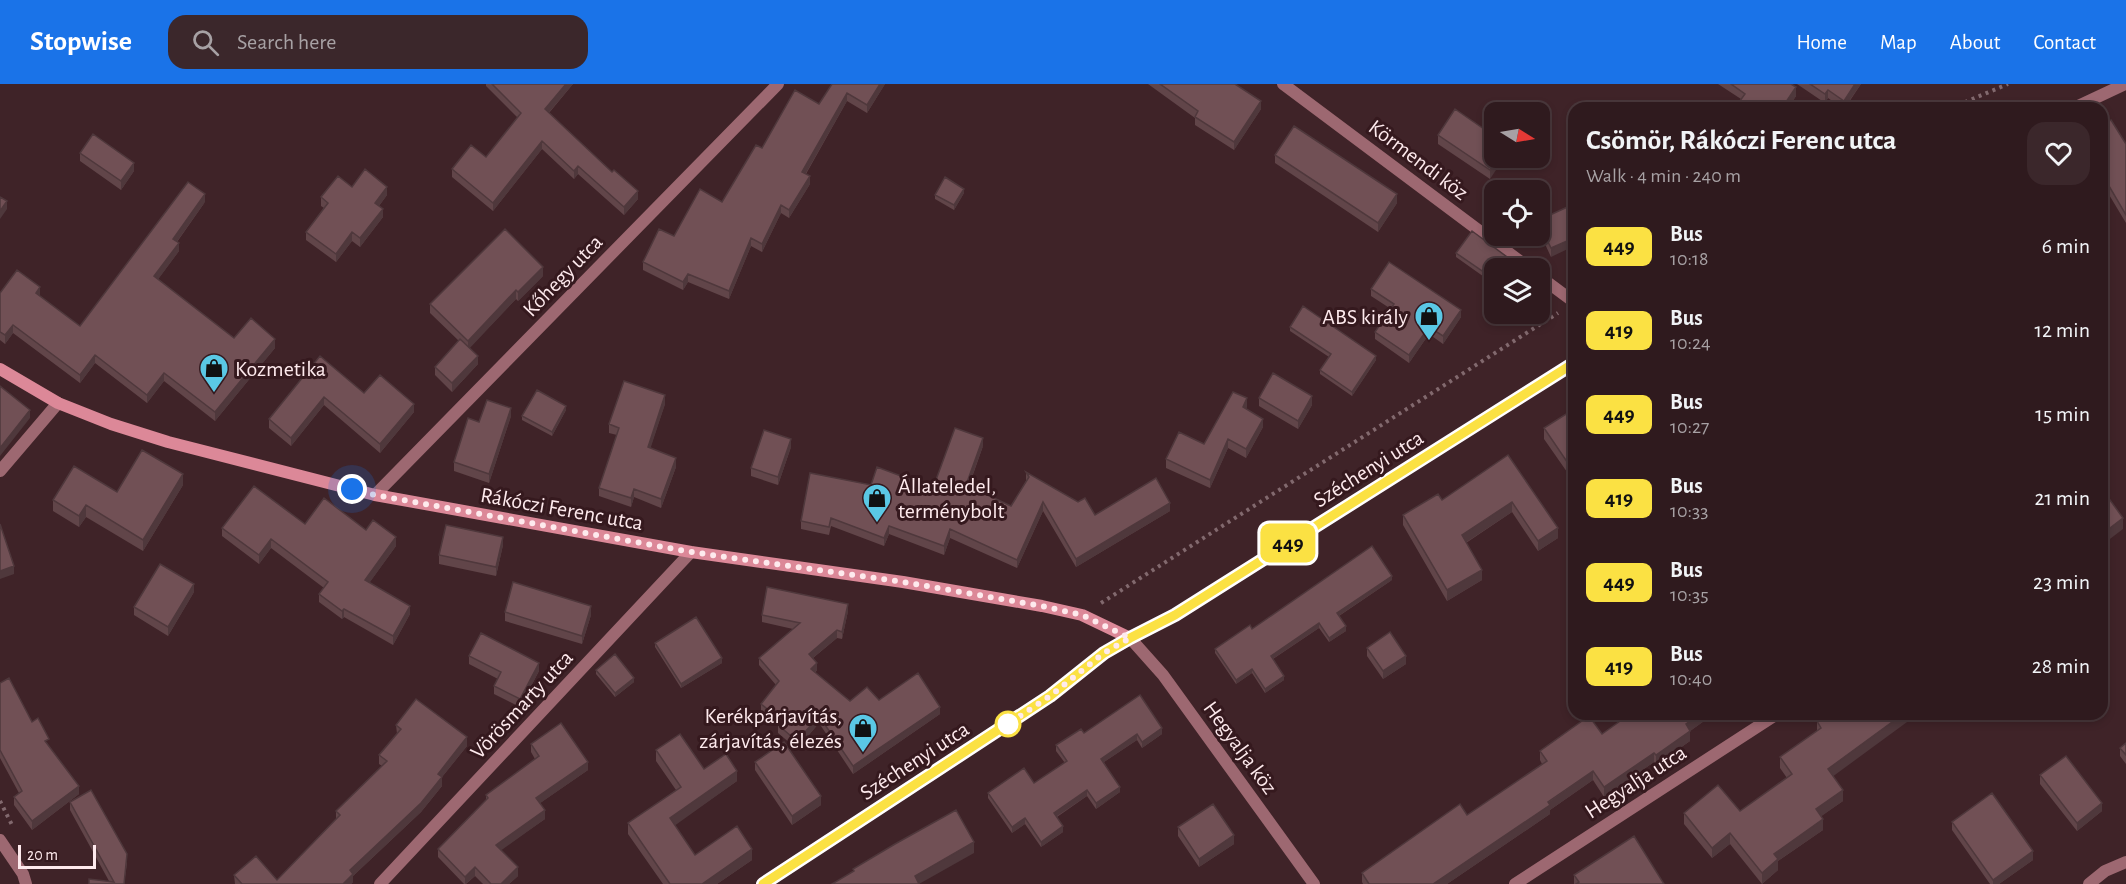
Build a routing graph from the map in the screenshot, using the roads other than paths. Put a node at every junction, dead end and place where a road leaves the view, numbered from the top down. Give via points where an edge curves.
1 (778, 84) edge
2 (1283, 84) edge
3 (2125, 84) edge
4 (2087, 102) edge
5 (1516, 258) edge
6 (1550, 287) edge
7 (1568, 306) edge
8 (1568, 367) edge
9 (0, 369) edge
10 (58, 403) junction
11 (0, 471) edge
12 (375, 495) junction
13 (691, 552) junction
14 (1130, 638) junction
15 (1768, 720) edge
16 (0, 840) edge
17 (2126, 862) edge
18 (26, 884) edge
19 (380, 884) edge
20 (763, 884) edge
21 (1314, 884) edge
22 (1515, 884) edge
23 (2090, 884) edge

1 - 12 street, Kőhegy utca
2 - 5 street, Körmendi köz
3 - 4 street
6 - 7 street
8 - 14 street, Széchenyi utca via 1175,615
9 - 10 street, Rákóczi Ferenc utca
10 - 11 street
10 - 12 street, Rákóczi Ferenc utca via 168,442
12 - 13 street, Rákóczi Ferenc utca
13 - 14 street, Rákóczi Ferenc utca via 1042,606 1082,615
13 - 19 street, Vörösmarty utca
14 - 20 street, Széchenyi utca via 1104,653 1050,696
14 - 21 street, Hegyalja köz via 1163,675
15 - 22 street, Hegyalja utca
16 - 18 street
17 - 23 street via 2105,871

